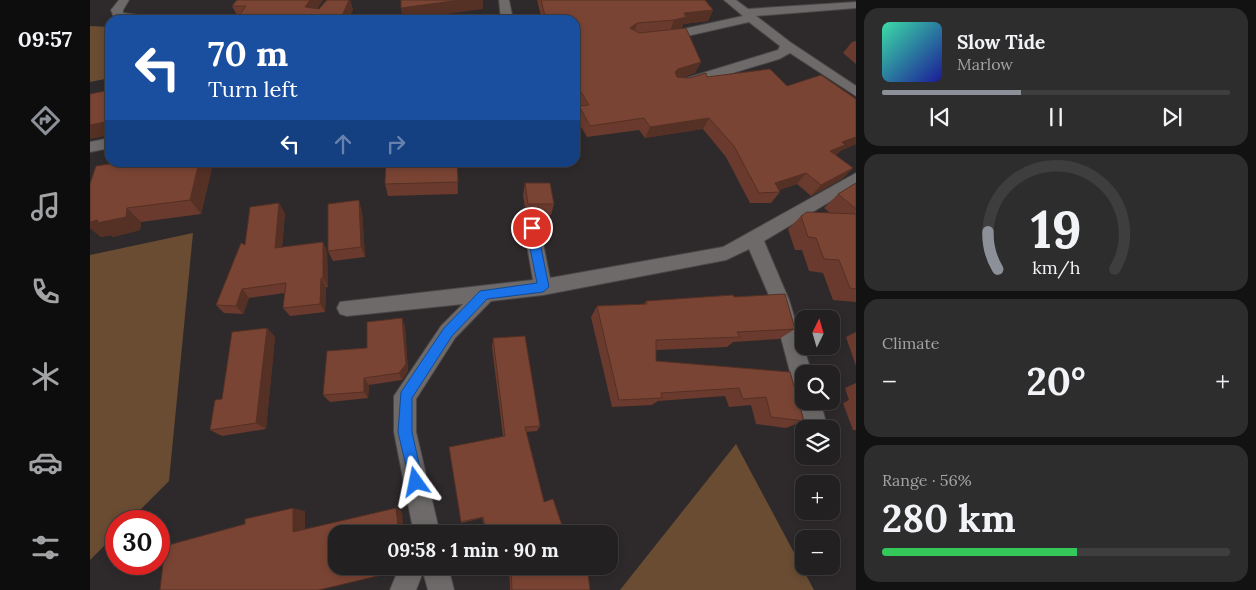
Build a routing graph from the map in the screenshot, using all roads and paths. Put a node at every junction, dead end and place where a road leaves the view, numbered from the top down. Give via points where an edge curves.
1 (124, 0) edge
2 (504, 0) edge
3 (729, 0) edge
4 (856, 5) edge
5 (118, 15) edge
6 (506, 15) edge
7 (749, 15) junction
8 (653, 39) edge
9 (786, 45) junction
10 (678, 85) edge
11 (856, 92) edge
12 (105, 144) edge
13 (90, 147) edge
14 (856, 179) edge
15 (532, 228) dead end
16 (754, 239) junction
17 (543, 287) junction
18 (484, 295) junction
19 (347, 308) dead end
20 (799, 365) edge
21 (424, 525) edge
22 (409, 575) edge
23 (437, 575) edge
24 (403, 590) edge
25 (441, 590) edge

1 - 5 street via 117,10
2 - 6 street
3 - 7 street
4 - 7 street
7 - 8 street
7 - 9 street
9 - 10 street via 784,52 775,56
9 - 11 street
12 - 13 street
14 - 16 street
15 - 17 street
16 - 17 street via 726,253
16 - 20 street via 780,300
17 - 18 street
18 - 19 street
18 - 21 street via 448,332 405,396 405,432
22 - 24 street
23 - 25 street

